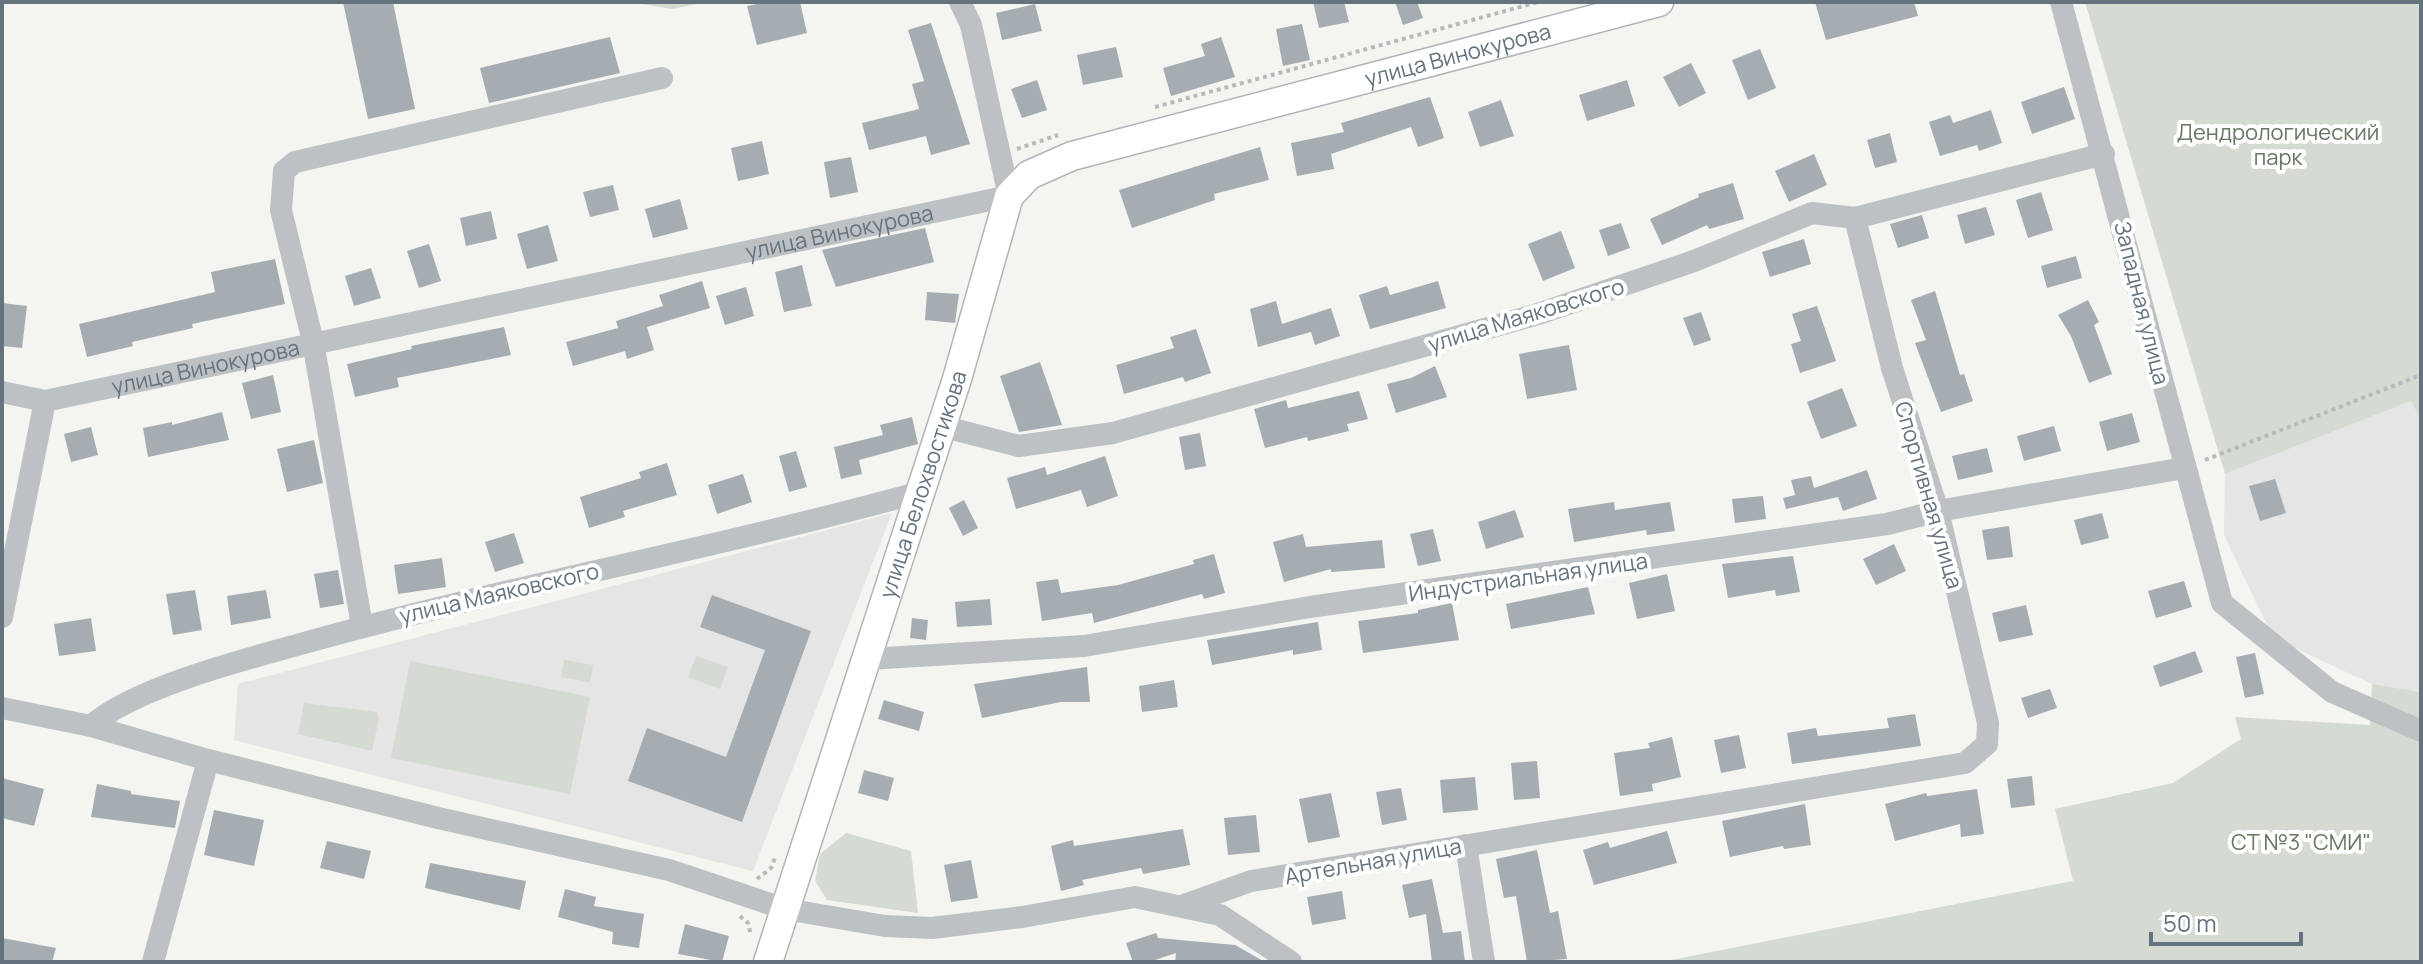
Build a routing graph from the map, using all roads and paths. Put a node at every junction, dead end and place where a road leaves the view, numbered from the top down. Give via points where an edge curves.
1 (960, 2) edge
2 (1538, 2) edge
3 (1659, 2) edge
4 (2061, 2) edge
5 (662, 78) dead end
6 (1141, 111) dead end
7 (1066, 132) dead end
8 (1035, 141) dead end
9 (2104, 154) junction
10 (1009, 196) junction
11 (1855, 218) junction
12 (313, 342) junction
13 (2421, 375) edge
14 (2, 392) edge
15 (45, 401) junction
16 (941, 426) junction
17 (2184, 468) junction
18 (920, 492) junction
19 (1938, 511) junction
20 (2, 617) edge
21 (362, 626) junction
22 (868, 659) junction
23 (2, 708) edge
24 (91, 726) junction
25 (2421, 731) edge
26 (208, 760) junction
27 (1965, 763) joint
28 (1466, 845) junction
29 (776, 853) dead end
30 (747, 880) dead end
31 (1184, 905) junction
32 (785, 909) junction
33 (737, 913) dead end
34 (760, 952) edge
35 (153, 962) edge
36 (1291, 962) edge
37 (1484, 962) edge

1 - 10 street, улица Белохвостикова via 971,25
2 - 6 path
3 - 10 main road, улица Винокурова via 1072,156 1029,175
4 - 9 street, Западная улица
5 - 12 street via 295,162 284,171 281,210
7 - 8 path
9 - 11 street, улица Маяковского
9 - 17 street, Западная улица
10 - 12 street, улица Винокурова
10 - 16 main road, улица Белохвостикова
11 - 16 street, улица Маяковского via 1812,213 1694,261 1535,315 1113,433 1019,446
11 - 19 street, Спортивная улица via 1892,368
12 - 15 street, улица Винокурова
12 - 21 street
13 - 17 path
14 - 15 street, улица Винокурова
15 - 20 street
16 - 18 main road, улица Белохвостикова
17 - 19 street, Индустриальная улица
17 - 25 street, Западная улица via 2222,603 2332,692
18 - 21 street, улица Маяковского
18 - 22 main road, улица Белохвостикова
19 - 22 street, Индустриальная улица via 1887,524 1310,607 1084,646
19 - 27 street, Спортивная улица via 1988,723 1987,744
21 - 24 street, улица Маяковского via 219,666 106,712
22 - 32 main road, улица Белохвостикова
23 - 24 street
24 - 26 street
26 - 32 street via 669,870
26 - 35 street
27 - 28 street, Артельная улица
28 - 31 street, Артельная улица via 1251,881
28 - 37 street
29 - 30 path via 771,868
31 - 32 street, Артельная улица via 1135,897 932,928 885,926
31 - 36 street via 1220,915
32 - 34 main road, улица Белохвостикова
33 - 34 path via 748,923

